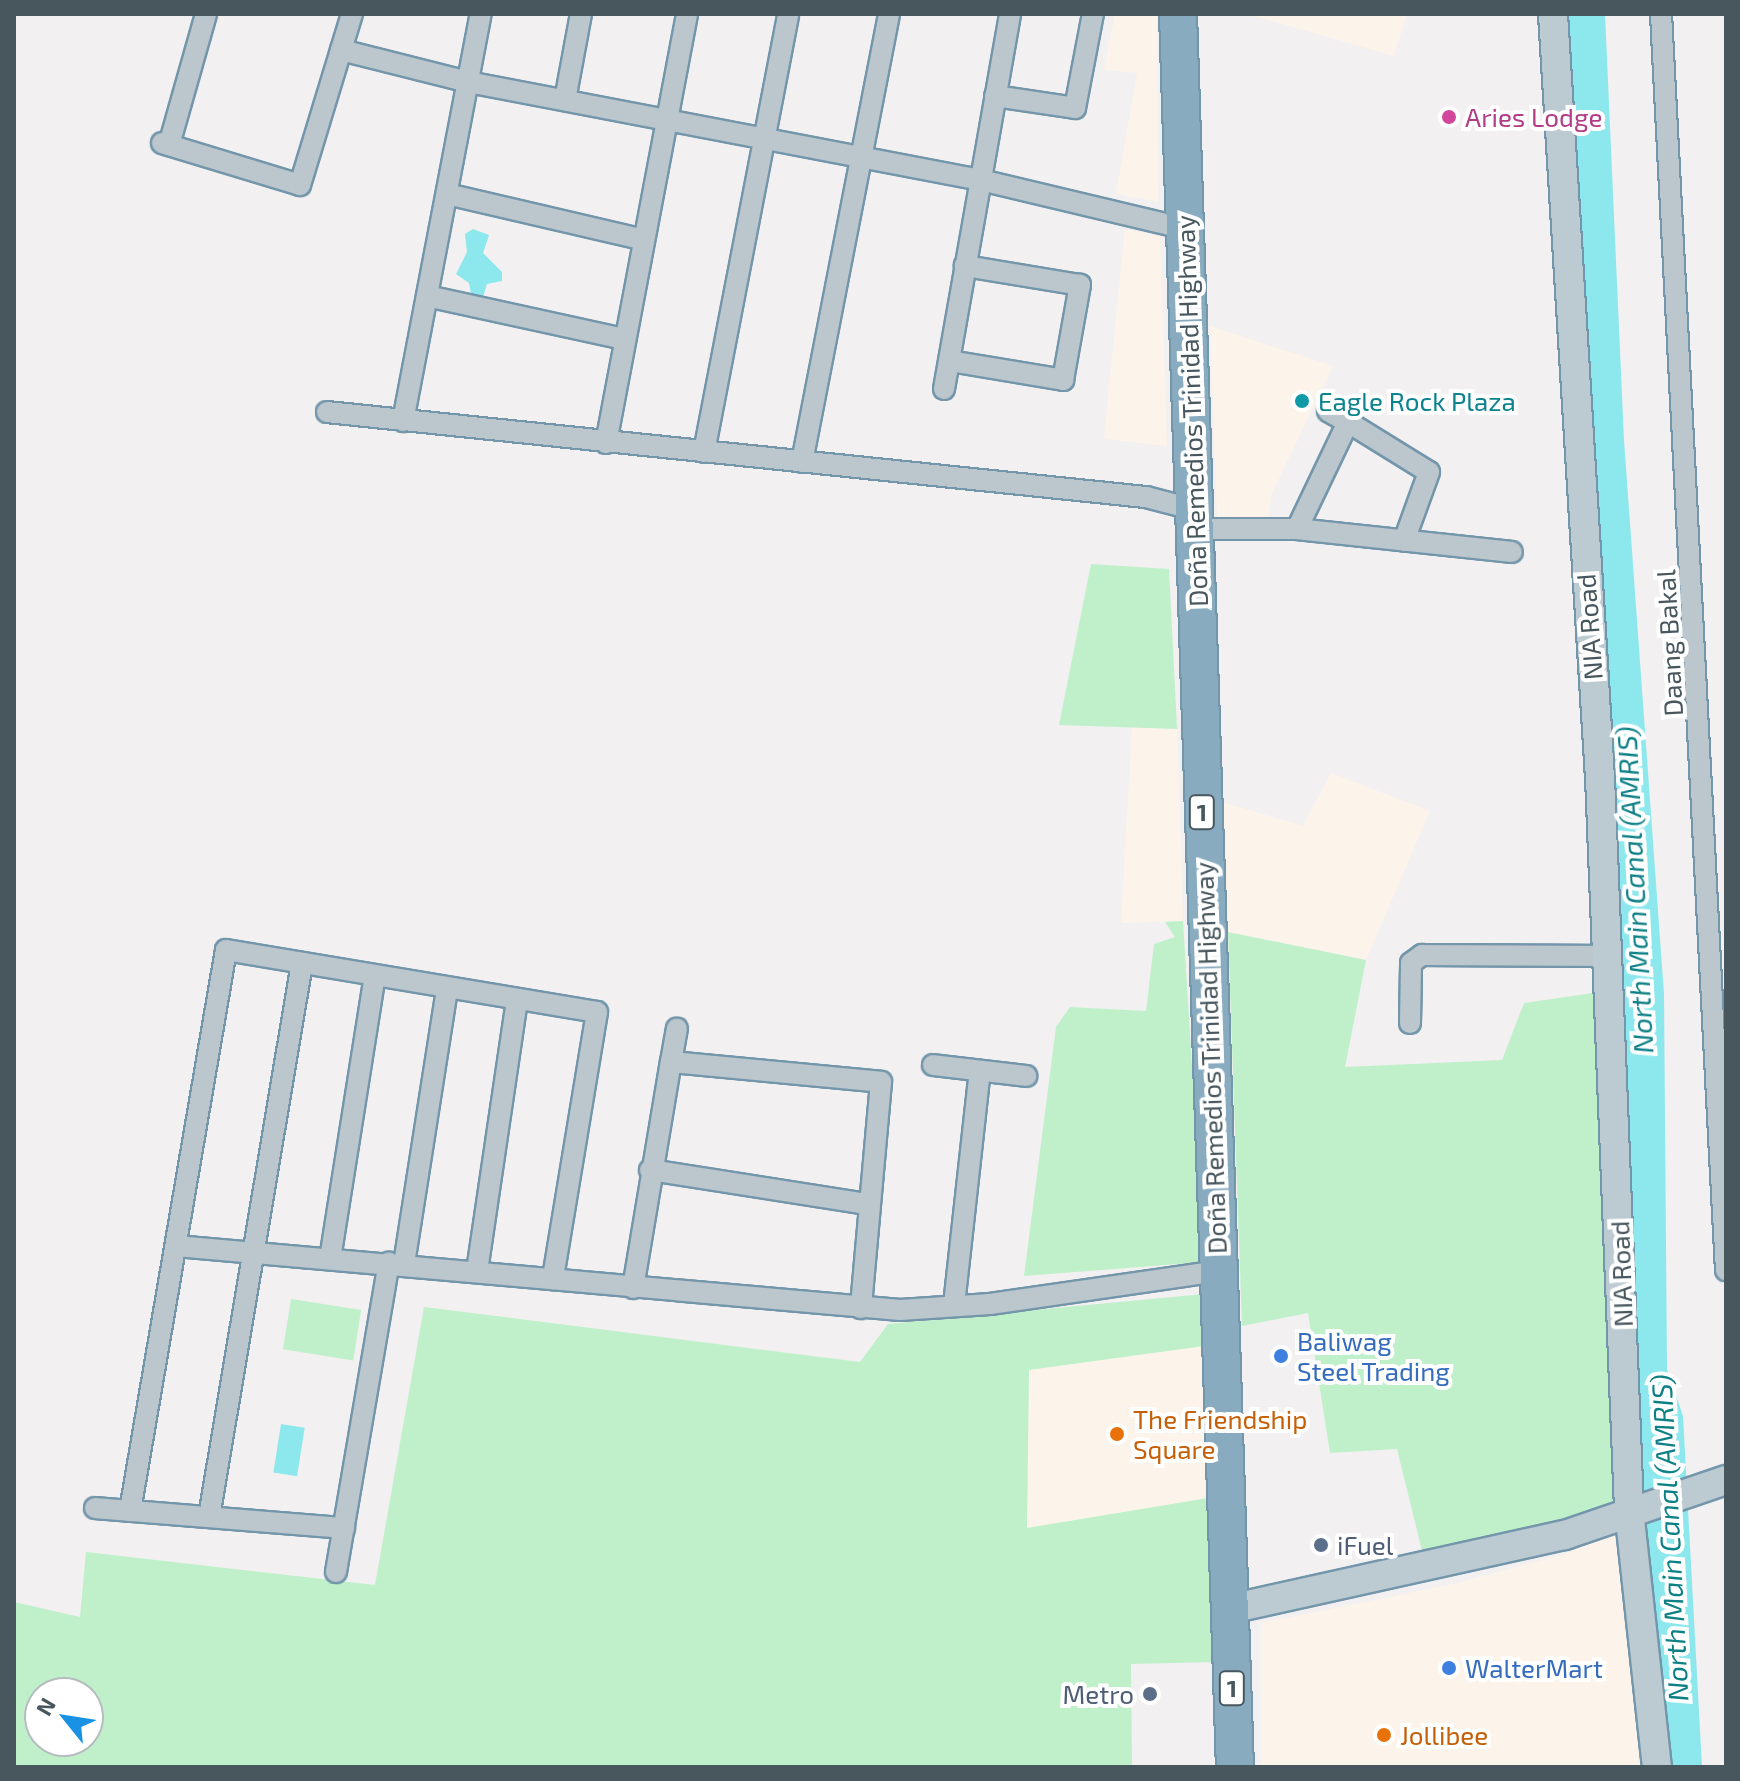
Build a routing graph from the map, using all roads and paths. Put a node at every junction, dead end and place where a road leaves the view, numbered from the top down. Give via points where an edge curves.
1 (206, 14) edge
2 (352, 14) edge
3 (481, 14) edge
4 (581, 14) edge
5 (687, 14) edge
6 (788, 14) edge
7 (889, 14) edge
8 (1010, 14) edge
9 (1093, 14) edge
10 (1178, 14) edge
11 (1553, 14) edge
12 (1661, 14) edge
13 (341, 50) junction
14 (468, 82) junction
15 (995, 96) junction
16 (565, 100) junction
17 (667, 118) junction
18 (765, 138) junction
19 (863, 157) junction
20 (981, 180) junction
21 (447, 194) junction
22 (1186, 229) junction
23 (641, 239) junction
24 (965, 266) junction
25 (427, 296) junction
26 (624, 339) junction
27 (950, 361) junction
28 (944, 389) dead end
29 (1328, 411) dead end
30 (327, 412) dead end
31 (403, 421) junction
32 (1348, 422) junction
33 (606, 443) junction
34 (704, 452) junction
35 (802, 462) junction
36 (1196, 519) junction
37 (1297, 529) junction
38 (1404, 541) junction
39 (1512, 552) dead end
40 (1607, 956) junction
41 (302, 963) junction
42 (375, 976) junction
43 (447, 988) junction
44 (517, 1001) junction
45 (1410, 1023) dead end
46 (677, 1029) dead end
47 (671, 1062) junction
48 (933, 1065) dead end
49 (980, 1071) junction
50 (1026, 1076) dead end
51 (650, 1170) junction
52 (867, 1204) junction
53 (176, 1246) junction
54 (256, 1251) junction
55 (330, 1259) junction
56 (397, 1264) junction
57 (1726, 1270) edge
58 (477, 1271) junction
59 (1218, 1271) junction
60 (553, 1279) junction
61 (633, 1288) junction
62 (954, 1305) junction
63 (861, 1308) junction
64 (1726, 1480) edge
65 (95, 1508) dead end
66 (1635, 1508) junction
67 (130, 1511) junction
68 (209, 1517) junction
69 (344, 1528) junction
70 (336, 1572) dead end
71 (1230, 1609) junction
72 (1235, 1767) edge
73 (1657, 1767) edge

1 - 13 street via 166,144 300,185
2 - 13 street
3 - 14 street
4 - 16 street
5 - 17 street
6 - 18 street
7 - 19 street
8 - 15 street
9 - 15 street via 1075,108
10 - 22 highway, Doña Remedios Trinidad Highway / 1
11 - 40 street, NIA Road
12 - 57 street, Daang Bakal
13 - 14 street
14 - 16 street
14 - 21 street
15 - 20 street
16 - 17 street
17 - 18 street
17 - 23 street
18 - 19 street
18 - 34 street
19 - 20 street
19 - 35 street
20 - 22 street
20 - 24 street
21 - 23 street
21 - 25 street
22 - 36 highway, Doña Remedios Trinidad Highway / 1
23 - 26 street
24 - 27 street
24 - 27 street via 1080,285 1063,380
25 - 26 street
25 - 31 street
26 - 33 street
27 - 28 street
29 - 32 street
30 - 31 street
31 - 33 street
32 - 37 street
32 - 38 street via 1429,472
33 - 34 street
34 - 35 street
35 - 36 street via 1146,497
36 - 37 street
36 - 59 highway, Doña Remedios Trinidad Highway / 1
37 - 38 street
38 - 39 street
40 - 45 street via 1422,955 1411,963
40 - 66 street, NIA Road
41 - 42 street
41 - 53 street via 226,950
41 - 54 street
42 - 43 street
42 - 55 street
43 - 44 street
43 - 56 street
44 - 58 street
44 - 60 street via 597,1012
46 - 47 street
47 - 51 street
47 - 52 street via 881,1082
48 - 49 street
49 - 50 street
49 - 62 street
51 - 52 street
51 - 61 street
52 - 63 street
53 - 54 street
53 - 67 street
54 - 55 street
54 - 68 street
55 - 56 street
56 - 58 street
56 - 69 street
58 - 60 street
59 - 62 street
59 - 71 highway, Doña Remedios Trinidad Highway / 1
60 - 61 street
61 - 63 street
62 - 63 street
64 - 66 street
65 - 67 street
66 - 71 street via 1551,1538
66 - 73 street, NIA Road
67 - 68 street
68 - 69 street
69 - 70 street
71 - 72 highway, Doña Remedios Trinidad Highway / 1

